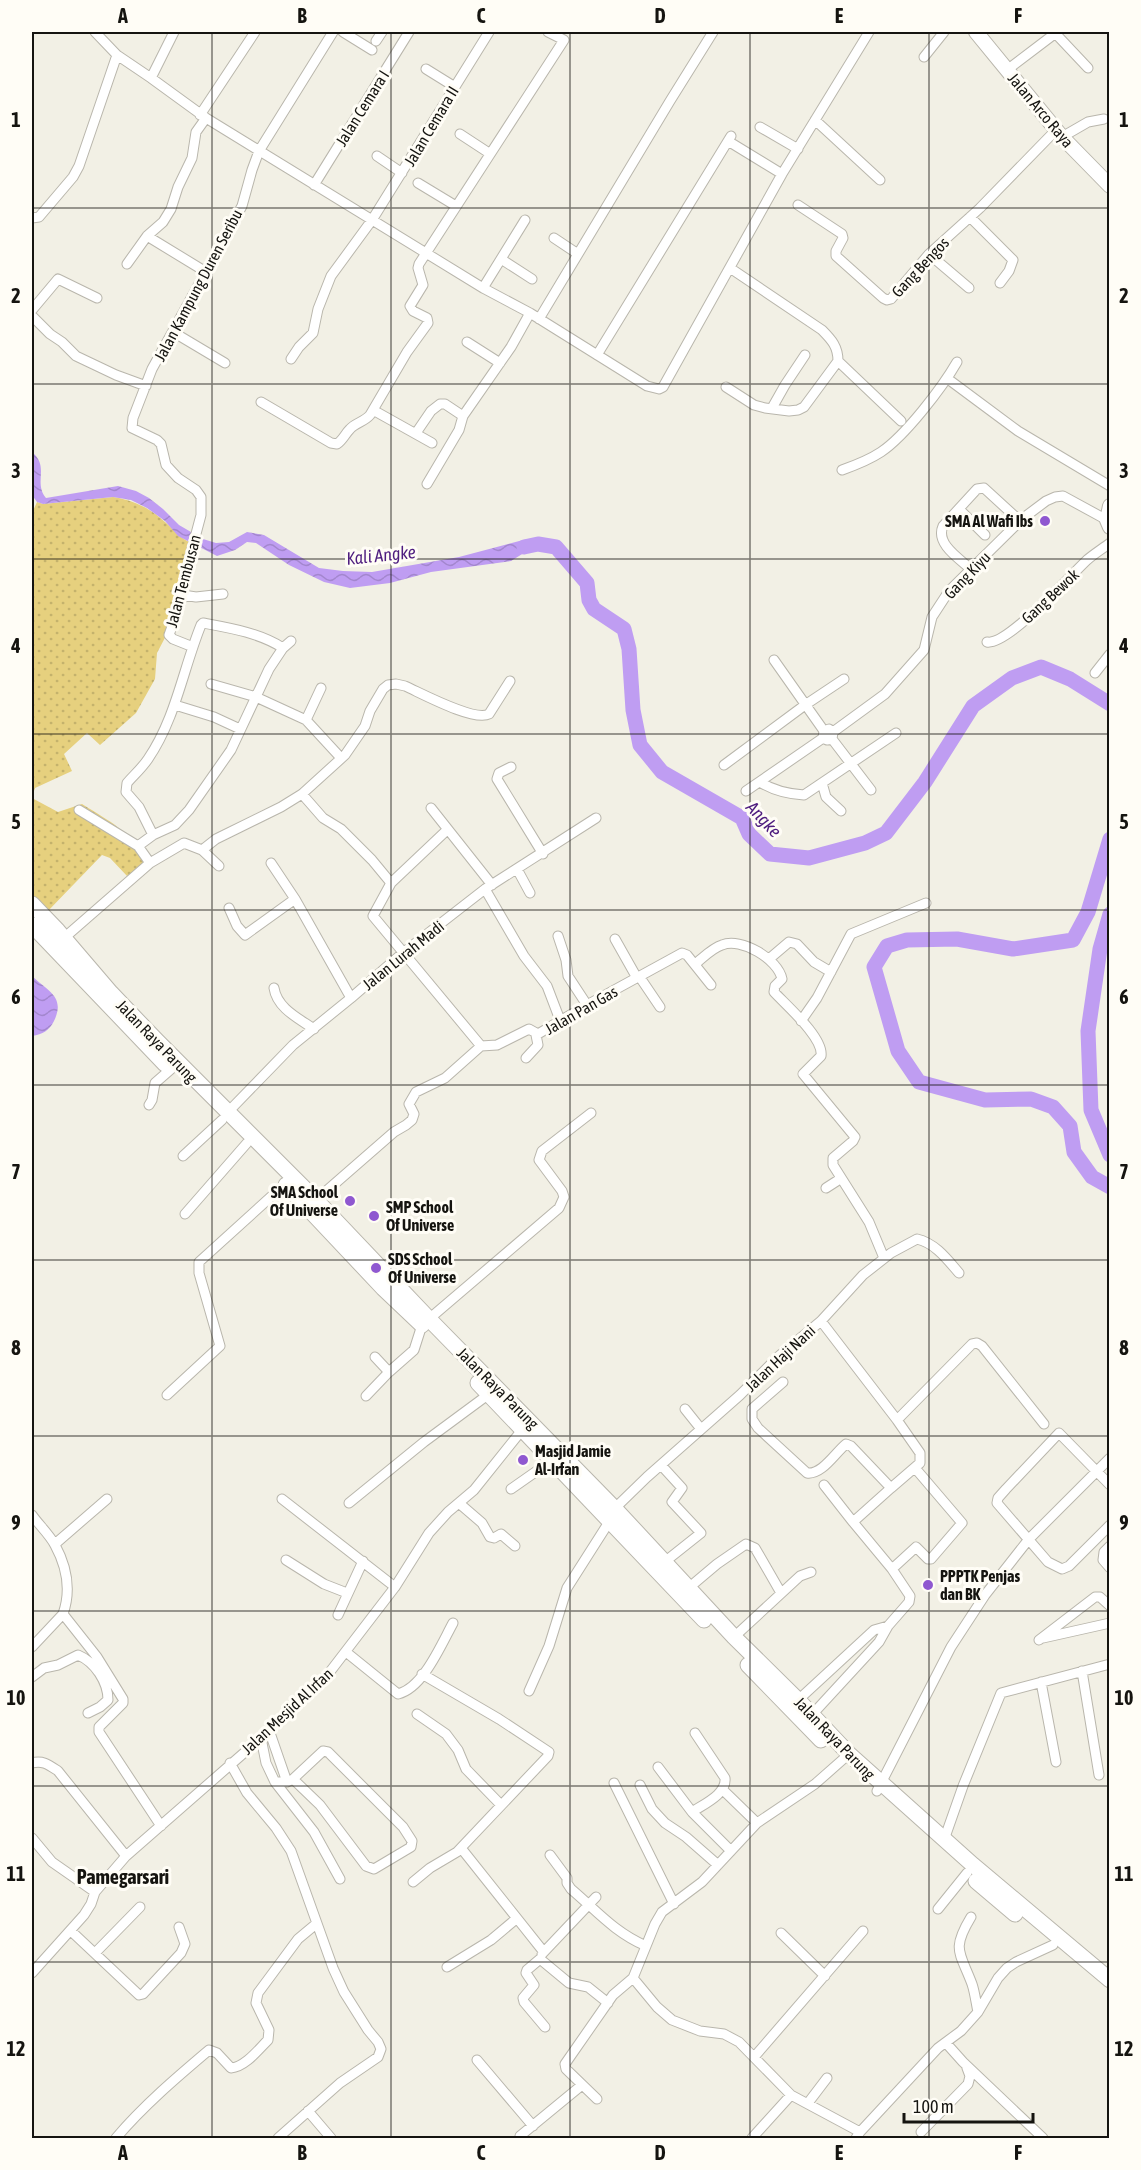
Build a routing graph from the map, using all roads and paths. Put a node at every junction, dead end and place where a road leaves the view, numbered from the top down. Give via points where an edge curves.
1 (94, 32) edge
2 (174, 32) edge
3 (255, 32) edge
4 (333, 32) edge
5 (343, 32) edge
6 (382, 32) edge
7 (409, 32) edge
8 (489, 32) edge
9 (548, 32) edge
10 (713, 32) edge
11 (869, 32) edge
12 (944, 32) edge
13 (976, 32) edge
14 (1051, 34) edge
15 (117, 55) junction
16 (924, 57) dead end
17 (1088, 68) dead end
18 (426, 69) dead end
19 (1007, 70) junction
20 (151, 78) junction
21 (455, 87) junction
22 (203, 117) junction
23 (1104, 119) dead end
24 (815, 120) junction
25 (760, 127) dead end
26 (460, 134) dead end
27 (1059, 134) junction
28 (798, 149) junction
29 (260, 151) junction
30 (489, 153) junction
31 (377, 156) dead end
32 (402, 173) junction
33 (782, 174) junction
34 (880, 180) dead end
35 (418, 183) dead end
36 (314, 185) junction
37 (1110, 186) edge
38 (798, 205) dead end
39 (456, 206) junction
40 (970, 217) junction
41 (32, 218) edge
42 (372, 220) junction
43 (525, 220) dead end
44 (147, 236) junction
45 (554, 238) dead end
46 (426, 254) junction
47 (578, 254) junction
48 (929, 254) junction
49 (501, 259) junction
50 (127, 264) dead end
51 (730, 268) junction
52 (206, 272) junction
53 (532, 279) dead end
54 (1000, 283) dead end
55 (483, 288) junction
56 (969, 288) dead end
57 (97, 298) dead end
58 (32, 310) edge
59 (530, 313) junction
60 (32, 316) edge
61 (539, 320) junction
62 (173, 332) junction
63 (467, 342) dead end
64 (597, 355) junction
65 (805, 355) dead end
66 (291, 359) dead end
67 (838, 361) junction
68 (957, 362) dead end
69 (225, 363) dead end
70 (500, 363) junction
71 (948, 379) junction
72 (146, 386) junction
73 (726, 387) dead end
74 (261, 402) dead end
75 (772, 408) junction
76 (373, 410) junction
77 (463, 416) junction
78 (901, 421) dead end
79 (416, 433) junction
80 (432, 443) dead end
81 (842, 470) dead end
82 (427, 484) dead end
83 (1110, 486) edge
84 (959, 509) junction
85 (1109, 518) edge
86 (1020, 521) junction
87 (985, 535) dead end
88 (1110, 543) edge
89 (972, 570) junction
90 (223, 594) dead end
91 (183, 595) junction
92 (291, 641) dead end
93 (987, 642) dead end
94 (194, 647) junction
95 (283, 648) junction
96 (1110, 654) edge
97 (774, 660) dead end
98 (1095, 673) dead end
99 (844, 679) dead end
100 (510, 681) dead end
101 (211, 684) dead end
102 (321, 688) dead end
103 (256, 697) junction
104 (175, 705) junction
105 (805, 705) junction
106 (306, 720) junction
107 (240, 729) junction
108 (896, 733) dead end
109 (828, 735) junction
110 (341, 758) junction
111 (851, 764) junction
112 (724, 765) dead end
113 (511, 767) dead end
114 (760, 782) junction
115 (822, 783) junction
116 (872, 789) dead end
117 (746, 791) dead end
118 (302, 794) junction
119 (804, 795) junction
120 (826, 797) junction
121 (431, 808) dead end
122 (79, 810) dead end
123 (842, 811) dead end
124 (596, 818) dead end
125 (447, 830) junction
126 (153, 836) junction
127 (138, 846) junction
128 (202, 850) junction
129 (543, 854) junction
130 (150, 863) junction
131 (271, 863) dead end
132 (219, 866) dead end
133 (517, 869) junction
134 (391, 883) junction
135 (488, 887) junction
136 (530, 892) dead end
137 (295, 899) junction
138 (926, 903) dead end
139 (32, 904) edge
140 (229, 908) dead end
141 (32, 925) edge
142 (428, 934) junction
143 (558, 936) dead end
144 (64, 938) junction
145 (615, 939) dead end
146 (434, 942) dead end
147 (404, 951) junction
148 (769, 959) junction
149 (695, 964) junction
150 (831, 972) junction
151 (638, 977) junction
152 (711, 985) dead end
153 (274, 988) dead end
154 (351, 998) junction
155 (587, 1005) junction
156 (660, 1007) dead end
157 (560, 1020) junction
158 (801, 1021) junction
159 (314, 1029) junction
160 (536, 1035) junction
161 (153, 1045) junction
162 (481, 1046) junction
163 (526, 1058) dead end
164 (171, 1069) junction
165 (149, 1105) dead end
166 (591, 1113) dead end
167 (225, 1116) junction
168 (247, 1143) junction
169 (183, 1156) dead end
170 (840, 1179) junction
171 (285, 1184) junction
172 (826, 1188) dead end
173 (316, 1200) junction
174 (185, 1214) dead end
175 (884, 1258) junction
176 (959, 1273) dead end
177 (821, 1321) junction
178 (425, 1322) junction
179 (375, 1357) dead end
180 (389, 1372) junction
181 (783, 1382) dead end
182 (489, 1394) junction
183 (167, 1395) dead end
184 (366, 1396) dead end
185 (685, 1409) dead end
186 (897, 1419) junction
187 (1044, 1424) dead end
188 (701, 1429) junction
189 (522, 1430) junction
190 (1110, 1458) edge
191 (551, 1461) junction
192 (661, 1465) junction
193 (915, 1468) junction
194 (1097, 1470) junction
195 (824, 1485) dead end
196 (1110, 1485) edge
197 (891, 1488) junction
198 (511, 1489) dead end
199 (107, 1498) dead end
200 (282, 1499) dead end
201 (349, 1503) dead end
202 (460, 1504) junction
203 (610, 1516) junction
204 (32, 1518) edge
205 (853, 1522) junction
206 (1110, 1525) edge
207 (1029, 1539) junction
208 (55, 1544) junction
209 (514, 1546) dead end
210 (1110, 1546) edge
211 (286, 1560) dead end
212 (363, 1561) junction
213 (660, 1566) junction
214 (1110, 1568) edge
215 (892, 1569) junction
216 (811, 1572) dead end
217 (394, 1587) junction
218 (684, 1591) junction
219 (347, 1593) junction
220 (781, 1593) junction
221 (1110, 1606) edge
222 (63, 1614) junction
223 (338, 1615) dead end
224 (453, 1623) dead end
225 (1110, 1623) edge
226 (888, 1626) junction
227 (734, 1637) junction
228 (860, 1643) junction
229 (32, 1647) edge
230 (346, 1652) junction
231 (867, 1653) junction
232 (1110, 1664) edge
233 (1082, 1671) junction
234 (422, 1674) junction
235 (32, 1677) edge
236 (1041, 1682) junction
237 (530, 1691) dead end
238 (794, 1704) junction
239 (88, 1713) dead end
240 (417, 1714) dead end
241 (808, 1719) junction
242 (269, 1730) junction
243 (694, 1733) dead end
244 (261, 1738) junction
245 (845, 1757) junction
246 (1056, 1762) dead end
247 (32, 1763) edge
248 (230, 1763) junction
249 (658, 1767) dead end
250 (1099, 1775) dead end
251 (290, 1781) junction
252 (275, 1782) junction
253 (614, 1783) dead end
254 (640, 1785) dead end
255 (879, 1788) junction
256 (723, 1790) junction
257 (501, 1805) junction
258 (692, 1812) junction
259 (757, 1822) junction
260 (161, 1826) junction
261 (32, 1838) edge
262 (944, 1840) junction
263 (461, 1848) junction
264 (731, 1851) junction
265 (550, 1855) dead end
266 (126, 1856) junction
267 (718, 1865) junction
268 (967, 1873) junction
269 (340, 1879) dead end
270 (413, 1882) dead end
271 (95, 1892) junction
272 (997, 1892) junction
273 (596, 1897) dead end
274 (674, 1904) junction
275 (589, 1905) junction
276 (140, 1906) dead end
277 (938, 1909) dead end
278 (971, 1917) dead end
279 (516, 1919) junction
280 (316, 1924) junction
281 (178, 1927) dead end
282 (71, 1930) junction
283 (863, 1931) dead end
284 (781, 1933) dead end
285 (646, 1946) junction
286 (1053, 1946) junction
287 (94, 1953) junction
288 (542, 1955) junction
289 (447, 1967) dead end
290 (32, 1973) edge
291 (825, 1976) junction
292 (633, 1978) junction
293 (1110, 1980) edge
294 (1110, 1993) edge
295 (608, 2003) junction
296 (978, 2012) junction
297 (545, 2027) dead end
298 (946, 2043) junction
299 (755, 2056) junction
300 (477, 2060) dead end
301 (966, 2066) junction
302 (826, 2078) dead end
303 (582, 2085) junction
304 (791, 2095) junction
305 (597, 2099) dead end
306 (808, 2103) junction
307 (308, 2111) junction
308 (533, 2126) junction
309 (921, 2132) dead end
310 (858, 2135) edge
311 (520, 2136) dead end
312 (116, 2139) edge
313 (278, 2139) edge
314 (331, 2139) edge
315 (752, 2139) edge
316 (1043, 2139) edge

1 - 15 street
2 - 20 street
3 - 22 street
4 - 29 street, Jalan Kampung Duren Seribu
5 - 6 street via 374,46
7 - 36 street, Jalan Cemara I
8 - 21 street, Jalan Cemara II
9 - 30 street via 564,40
10 - 47 street
11 - 24 street
12 - 16 street
13 - 19 main road, Jalan Arco Raya
14 - 17 street
14 - 19 street
15 - 20 street
15 - 41 street via 77,171 39,217
18 - 21 street
19 - 27 main road, Jalan Arco Raya
20 - 22 street
21 - 32 street, Jalan Cemara II
22 - 29 street
22 - 44 street via 171,210
23 - 27 street, Gang Bengos
24 - 28 street
24 - 34 street
25 - 28 street
26 - 30 street
27 - 37 main road, Jalan Arco Raya
27 - 40 street, Gang Bengos
28 - 33 street
29 - 36 street
29 - 52 street, Jalan Kampung Duren Seribu via 242,206
30 - 39 street
31 - 32 street
32 - 42 street, Jalan Cemara II
33 - 51 street
33 - 64 street via 730,139
35 - 39 street
36 - 42 street
38 - 48 street, Gang Bengos via 842,234 836,256 887,300
39 - 46 street
40 - 48 street, Gang Bengos
40 - 54 street via 1013,260
42 - 46 street
42 - 66 street, Jalan Cemara II via 331,276 313,333
43 - 49 street
44 - 50 street
44 - 52 street
45 - 47 street
46 - 55 street
46 - 76 street via 418,268 423,285 410,306 428,322
47 - 61 street
48 - 56 street
49 - 53 street
49 - 55 street
51 - 64 street via 663,387 647,386
51 - 67 street via 822,330 837,349
52 - 62 street, Jalan Kampung Duren Seribu
55 - 59 street
57 - 58 street via 58,279
59 - 61 street
59 - 70 street
60 - 72 street via 76,356
61 - 64 street
62 - 69 street
62 - 72 street, Jalan Kampung Duren Seribu
63 - 70 street
65 - 75 street
67 - 75 street via 804,407 798,411
67 - 78 street
68 - 71 street
70 - 77 street
71 - 81 street via 887,448
71 - 83 street via 1018,430
72 - 91 street, Jalan Tembusan via 132,428 157,440 166,465 201,497 202,510
73 - 75 street via 753,405
74 - 76 street via 337,444
76 - 79 street
77 - 79 street via 440,404
77 - 82 street via 459,430
79 - 80 street
84 - 86 street via 981,487
84 - 87 street
84 - 89 street via 943,526 941,538
85 - 86 street, Gang Kiyu via 1063,496 1054,496
86 - 89 street, Gang Kiyu
88 - 93 street, Gang Bewok via 1017,627 999,641
89 - 109 street, Gang Kiyu via 941,602 932,617 924,650 873,705
90 - 91 street
91 - 94 street, Jalan Tembusan via 169,635
92 - 95 street
94 - 95 street via 203,624 263,637
94 - 104 street, Jalan Tembusan
95 - 103 street
96 - 98 street
97 - 105 street
99 - 105 street
100 - 110 street via 484,716 405,686 388,685
101 - 103 street
102 - 106 street
103 - 106 street
103 - 107 street
104 - 107 street
104 - 126 street, Jalan Tembusan via 154,750 125,789
105 - 109 street
105 - 112 street
106 - 110 street
107 - 126 street via 231,750 182,819
108 - 111 street
109 - 111 street
109 - 114 street, Gang Kiyu
110 - 118 street
111 - 115 street
111 - 116 street
113 - 129 street via 499,773 497,779
114 - 117 street, Gang Kiyu
114 - 119 street via 771,789
115 - 119 street
115 - 120 street
118 - 128 street
118 - 134 street
119 - 120 street
120 - 123 street
121 - 125 street
122 - 127 street
124 - 129 street, Jalan Lurah Madi
125 - 134 street
125 - 135 street
126 - 127 street
127 - 130 street
128 - 130 street via 184,843
128 - 132 street
129 - 133 street, Jalan Lurah Madi
130 - 144 street
131 - 137 street
133 - 135 street, Jalan Lurah Madi
133 - 136 street
134 - 147 street via 373,916
135 - 142 street, Jalan Lurah Madi
135 - 157 street via 524,956 547,986
137 - 140 street via 245,935
137 - 154 street
138 - 150 street via 851,934
139 - 144 highway, Jalan Raya Parung
141 - 161 highway, Jalan Raya Parung
142 - 146 street
142 - 147 street, Jalan Lurah Madi
143 - 155 street via 568,976
144 - 161 highway, Jalan Raya Parung
145 - 151 street
147 - 154 street, Jalan Lurah Madi
147 - 162 street
148 - 149 street via 752,949 728,943
148 - 150 street via 789,942 794,943
148 - 158 street via 782,976 774,992
149 - 151 street, Jalan Pan Gas via 682,953
149 - 152 street
150 - 158 street
151 - 155 street, Jalan Pan Gas
151 - 156 street
153 - 159 street via 280,1004
154 - 159 street, Jalan Lurah Madi
155 - 157 street, Jalan Pan Gas
157 - 160 street, Jalan Pan Gas
158 - 170 street via 822,1051 803,1074 855,1137 832,1158
159 - 167 street, Jalan Lurah Madi via 293,1045
160 - 162 street, Jalan Pan Gas via 529,1029 497,1045
160 - 163 street via 537,1046
161 - 164 highway, Jalan Raya Parung
161 - 167 highway, Jalan Raya Parung
162 - 173 street, Jalan Pan Gas via 445,1078 416,1092 410,1100 412,1120
164 - 165 street via 155,1083
164 - 167 highway, Jalan Raya Parung
166 - 178 street via 539,1156 562,1191 564,1197 559,1208
167 - 168 highway, Jalan Raya Parung
167 - 169 street, Jalan Lurah Madi
167 - 173 highway, Jalan Raya Parung
168 - 171 highway, Jalan Raya Parung
168 - 174 street
170 - 172 street
170 - 175 street via 869,1222
171 - 178 highway, Jalan Raya Parung via 383,1288
171 - 183 street via 199,1262 220,1346
173 - 178 highway, Jalan Raya Parung
175 - 176 street, Jalan Haji Nani via 917,1239 942,1254
175 - 177 street, Jalan Haji Nani
177 - 186 street
177 - 188 street, Jalan Haji Nani
178 - 180 street via 414,1350
178 - 182 highway, Jalan Raya Parung
178 - 203 highway, Jalan Raya Parung
179 - 180 street
180 - 184 street
181 - 197 street via 752,1409 752,1419 758,1428 812,1474 846,1444 851,1446
182 - 189 highway, Jalan Raya Parung
182 - 201 street
185 - 188 street
186 - 187 street via 977,1343
186 - 193 street via 920,1453
188 - 192 street, Jalan Haji Nani
189 - 191 highway, Jalan Raya Parung
189 - 202 street, Jalan Mesjid Al Irfan
190 - 194 street
191 - 198 street
191 - 203 highway, Jalan Raya Parung
192 - 203 street, Jalan Haji Nani
192 - 213 street via 682,1488 672,1502 700,1533
193 - 197 street
193 - 215 street via 962,1523 931,1559 916,1547
194 - 196 street
194 - 207 street
194 - 207 street via 1059,1433 997,1500
195 - 205 street
197 - 205 street
199 - 208 street
200 - 212 street
202 - 209 street via 482,1523 490,1537 501,1534
202 - 217 street, Jalan Mesjid Al Irfan via 429,1533
203 - 213 highway, Jalan Raya Parung
203 - 237 street, Jalan Haji Nani via 567,1588
204 - 208 street
205 - 215 street
206 - 207 street via 1070,1566 1062,1569 1048,1562
207 - 255 street via 951,1647
208 - 222 street via 67,1578
210 - 214 street via 1103,1560
211 - 219 street via 324,1584
212 - 217 street
212 - 219 street
213 - 218 highway, Jalan Raya Parung
215 - 226 street via 910,1599
216 - 220 street via 800,1576
217 - 230 street, Jalan Mesjid Al Irfan
218 - 220 street via 749,1544
218 - 227 highway, Jalan Raya Parung
218 - 238 highway, Jalan Raya Parung
219 - 223 street
220 - 227 street
221 - 225 street via 1095,1597 1039,1640
222 - 229 street
222 - 260 street via 123,1699 98,1729
224 - 234 street
226 - 228 street via 874,1630
226 - 231 street
227 - 238 highway, Jalan Raya Parung
228 - 231 street
228 - 238 street
230 - 234 street via 398,1694 409,1689
230 - 242 street, Jalan Mesjid Al Irfan
231 - 241 street
232 - 233 street
233 - 236 street
233 - 250 street
234 - 257 street via 548,1751 548,1756
235 - 239 street via 78,1655 88,1659 108,1688 108,1700
236 - 246 street
236 - 262 street via 1001,1692
238 - 241 highway, Jalan Raya Parung
240 - 257 street via 446,1734 466,1769
241 - 245 highway, Jalan Raya Parung
242 - 244 street, Jalan Mesjid Al Irfan
242 - 251 street
243 - 256 street via 725,1778
244 - 248 street, Jalan Mesjid Al Irfan
244 - 252 street
245 - 255 highway, Jalan Raya Parung
245 - 259 street via 815,1784
247 - 266 street via 48,1764 58,1771
248 - 260 street, Jalan Mesjid Al Irfan
248 - 280 street via 247,1793 291,1851
249 - 258 street
251 - 251 street via 320,1805 368,1868 374,1869 411,1847 412,1841 403,1827 328,1752 323,1751
251 - 252 street
252 - 269 street via 314,1832
253 - 274 street
254 - 267 street via 652,1809 665,1823
255 - 262 highway, Jalan Raya Parung
255 - 268 highway, Jalan Raya Parung
256 - 258 street
256 - 259 street
257 - 263 street
258 - 264 street
259 - 264 street
260 - 266 street, Jalan Mesjid Al Irfan
261 - 271 street via 52,1862
262 - 272 highway, Jalan Raya Parung
263 - 270 street
263 - 279 street
264 - 267 street
265 - 275 street via 571,1889
266 - 271 street, Jalan Mesjid Al Irfan
267 - 274 street
268 - 272 highway, Jalan Raya Parung
268 - 277 street
271 - 282 street, Jalan Mesjid Al Irfan via 91,1904
272 - 286 highway, Jalan Raya Parung
272 - 293 highway, Jalan Raya Parung
273 - 275 street
274 - 285 street via 658,1916
275 - 285 street via 626,1937
275 - 288 street
276 - 287 street
278 - 296 street via 960,1935 959,1946
279 - 288 street
279 - 289 street
280 - 307 street via 344,1992 381,2049 378,2057
280 - 312 street via 298,1939 258,1993 256,2002 268,2030 268,2040 235,2068 209,2049
281 - 287 street via 185,1944 182,1953 142,1994
282 - 287 street
282 - 290 street, Jalan Mesjid Al Irfan
283 - 291 street
284 - 291 street
285 - 292 street
286 - 294 highway, Jalan Raya Parung
286 - 296 street via 1007,1968
288 - 295 street via 569,1983 588,1987
288 - 297 street via 527,1970 534,1985 523,1998
291 - 299 street
292 - 295 street
292 - 299 street via 672,2020 699,2031 724,2034
295 - 303 street via 565,2064
296 - 298 street
298 - 301 street
298 - 310 street
299 - 304 street
300 - 308 street
301 - 309 street via 968,2084
301 - 316 street
302 - 306 street
303 - 305 street
303 - 308 street
304 - 306 street
304 - 315 street
306 - 310 street
307 - 313 street
307 - 314 street
308 - 311 street

